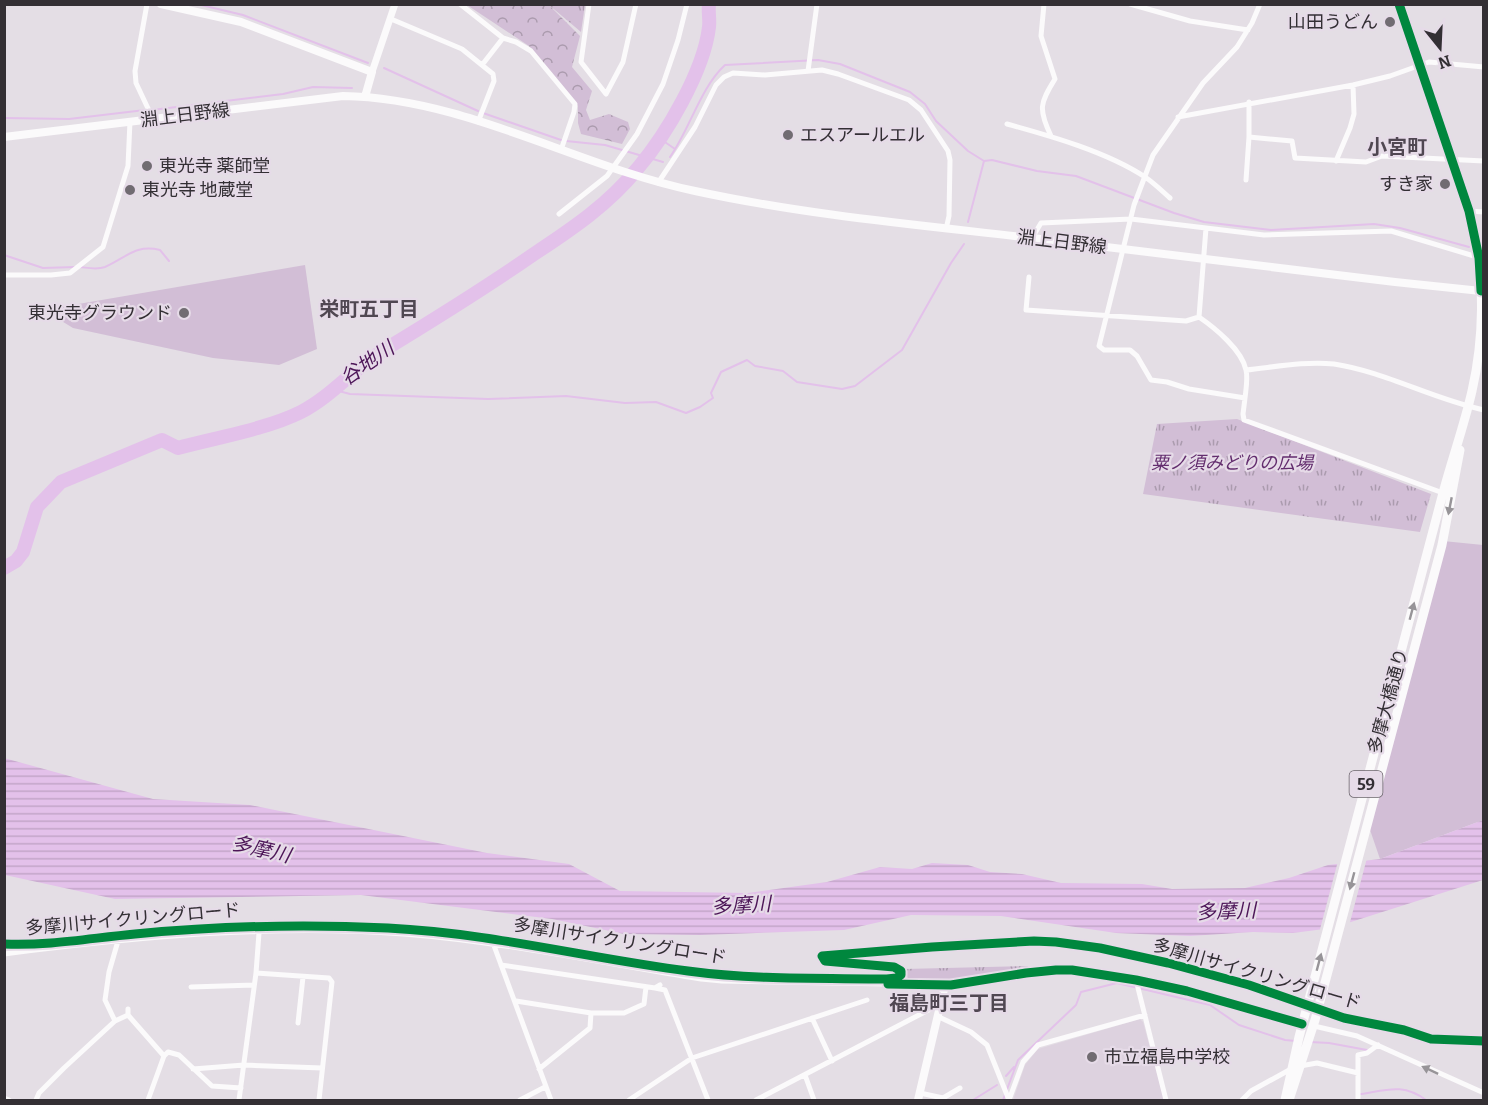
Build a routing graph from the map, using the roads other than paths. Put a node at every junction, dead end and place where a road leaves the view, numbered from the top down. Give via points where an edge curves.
1 (147, 4) edge
2 (161, 4) edge
3 (395, 4) edge
4 (460, 4) edge
5 (589, 4) edge
6 (636, 4) edge
7 (687, 4) edge
8 (818, 4) edge
9 (1044, 4) edge
10 (1260, 4) edge
11 (1399, 4) edge
12 (1133, 5) edge
13 (391, 19) junction
14 (1248, 30) junction
15 (503, 38) junction
16 (482, 64) junction
17 (1420, 65) junction
18 (1484, 67) edge
19 (808, 71) junction
20 (372, 72) junction
21 (1353, 85) junction
22 (365, 97) junction
23 (1249, 102) junction
24 (1178, 117) junction
25 (153, 118) junction
26 (130, 121) junction
27 (478, 122) junction
28 (1007, 124) dead end
29 (1051, 136) junction
30 (4, 137) edge
31 (1249, 137) junction
32 (561, 150) junction
33 (1452, 159) junction
34 (1336, 161) junction
35 (1484, 161) edge
36 (615, 168) junction
37 (1145, 178) junction
38 (1246, 180) dead end
39 (658, 183) junction
40 (1170, 198) dead end
41 (1469, 211) junction
42 (1484, 212) edge
43 (559, 214) dead end
44 (1131, 219) junction
45 (1206, 228) junction
46 (946, 229) junction
47 (1032, 238) junction
48 (1123, 249) junction
49 (1481, 258) edge
50 (1203, 259) junction
51 (4, 274) edge
52 (1029, 277) dead end
53 (1482, 291) edge
54 (1107, 315) junction
55 (1199, 317) junction
56 (1246, 370) junction
57 (1245, 398) junction
58 (1468, 407) junction
59 (1484, 410) edge
60 (1443, 493) junction
61 (259, 933) dead end
62 (118, 941) junction
63 (493, 943) junction
64 (4, 954) edge
65 (501, 965) junction
66 (256, 973) junction
67 (303, 977) junction
68 (1136, 982) junction
69 (255, 985) junction
70 (945, 985) junction
71 (191, 987) dead end
72 (646, 987) junction
73 (867, 1000) dead end
74 (516, 1001) junction
75 (942, 1003) junction
76 (591, 1013) junction
77 (1145, 1015) junction
78 (939, 1017) junction
79 (812, 1018) junction
80 (1303, 1021) junction
81 (115, 1022) junction
82 (298, 1023) dead end
83 (1315, 1023) junction
84 (1377, 1047) junction
85 (164, 1056) junction
86 (692, 1058) junction
87 (832, 1061) junction
88 (244, 1065) junction
89 (322, 1068) junction
90 (193, 1069) junction
91 (539, 1069) junction
92 (1358, 1072) junction
93 (805, 1075) junction
94 (1292, 1081) junction
95 (545, 1087) junction
96 (241, 1088) junction
97 (960, 1088) dead end
98 (1484, 1093) edge
99 (919, 1097) edge
100 (4, 1098) edge
101 (936, 1099) edge
102 (1008, 1099) edge
103 (9, 1101) edge
104 (36, 1101) edge
105 (148, 1101) edge
106 (239, 1101) edge
107 (319, 1101) edge
108 (520, 1101) edge
109 (551, 1101) edge
110 (629, 1101) edge
111 (708, 1101) edge
112 (756, 1101) edge
113 (814, 1101) edge
114 (1166, 1101) edge
115 (1242, 1101) edge
116 (1285, 1101) edge
117 (1289, 1101) edge
118 (1358, 1101) edge

1 - 25 street via 135,70 136,83
2 - 20 main road via 241,22
3 - 13 street
4 - 15 street
5 - 6 street via 581,62 606,94 623,62
7 - 36 street via 663,84 645,122
8 - 19 street
9 - 29 street via 1041,36 1055,79 1042,101 1044,122
10 - 14 street
11 - 17 main road, 多摩大橋通り / 59
12 - 14 street via 1190,21
13 - 16 street via 462,49
13 - 20 street
14 - 24 street
15 - 16 street
15 - 32 street via 531,51 575,104
16 - 27 street via 493,74 494,81
17 - 18 street via 1429,62
17 - 21 street
17 - 33 main road, 多摩大橋通り / 59
19 - 39 street via 733,73 724,77
19 - 46 street via 838,74 909,100 921,110 950,160
20 - 22 main road
21 - 23 street
21 - 34 street via 1354,114
22 - 25 main road, 淵上日野線 via 343,96
22 - 27 main road, 淵上日野線 via 410,103
23 - 24 street
23 - 31 street
24 - 37 street via 1153,155
25 - 26 main road, 淵上日野線
26 - 30 main road, 淵上日野線
26 - 51 street via 128,166 103,247 70,273
27 - 32 main road, 淵上日野線
28 - 29 street
29 - 37 street via 1120,163
31 - 34 street via 1292,141 1295,158
31 - 38 street
32 - 36 main road, 淵上日野線
33 - 34 street via 1382,156 1366,162
33 - 35 street
33 - 41 main road, 多摩大橋通り / 59
36 - 39 main road, 淵上日野線
36 - 43 street
37 - 40 street
37 - 44 street
39 - 46 main road, 淵上日野線 via 782,209
41 - 42 street
41 - 49 main road, 多摩大橋通り / 59
44 - 45 street
44 - 47 street via 1041,223
44 - 48 street
45 - 49 street via 1264,235 1391,231
45 - 50 street
46 - 47 main road, 淵上日野線
47 - 48 main road, 淵上日野線
48 - 50 main road, 淵上日野線
48 - 54 street
49 - 53 main road, 多摩大橋通り / 59
50 - 53 main road, 淵上日野線
50 - 55 street
52 - 54 street via 1026,310
53 - 58 main road, 多摩大橋通り / 59
54 - 55 street via 1186,321
54 - 57 street via 1099,346 1104,350 1130,350 1151,380
55 - 56 street via 1229,343
56 - 57 street
56 - 58 street via 1311,363 1350,367 1398,380
57 - 60 street via 1244,420
58 - 59 street
58 - 60 main road, 多摩大橋通り / 59
58 -> 83 main road, 多摩大橋通り / 59 via 1442,545
80 -> 60 main road, 多摩大橋通り / 59
61 - 66 street
62 - 63 street via 259,931 331,931
62 - 64 street
62 - 81 street via 105,1000
63 - 65 street
63 - 70 street via 701,979
65 - 72 street
65 - 74 street
66 - 67 street
66 - 69 street
67 - 82 street
67 - 89 street via 329,978 332,982
68 - 70 street via 1056,970
68 - 77 street
68 - 80 street
69 - 71 street
69 - 88 street
70 - 75 main road
72 - 76 street via 644,1004 624,1013
72 - 86 street via 665,990
73 - 79 street
74 - 76 street
74 - 91 street
75 - 78 main road
75 - 87 street
76 - 91 street via 590,1028
77 - 102 street via 1038,1044 1023,1062
77 - 114 street
78 - 99 main road
78 - 102 street via 971,1032 987,1046
79 - 86 street
79 - 87 street
80 - 94 main road, 多摩大橋通り / 59
81 - 85 street via 128,1012
81 - 104 street via 39,1093
83 - 84 street via 1357,1036
83 - 94 main road, 多摩大橋通り / 59
84 - 92 street via 1358,1054
98 -> 84 street
85 - 90 street via 168,1052 179,1055
85 - 105 street
86 - 110 street
86 - 111 street
87 - 93 street
88 - 89 street
88 - 90 street
88 - 96 street
89 - 107 street
90 - 96 street via 212,1086
91 - 95 street
92 - 115 street via 1317,1063 1295,1066 1251,1091
92 - 118 street
93 - 112 street
93 - 113 street
94 - 116 main road, 多摩大橋通り / 59
94 - 117 main road, 多摩大橋通り / 59
95 - 108 street
95 - 109 street
96 - 106 street
97 - 101 street
99 - 101 street
100 - 103 street

